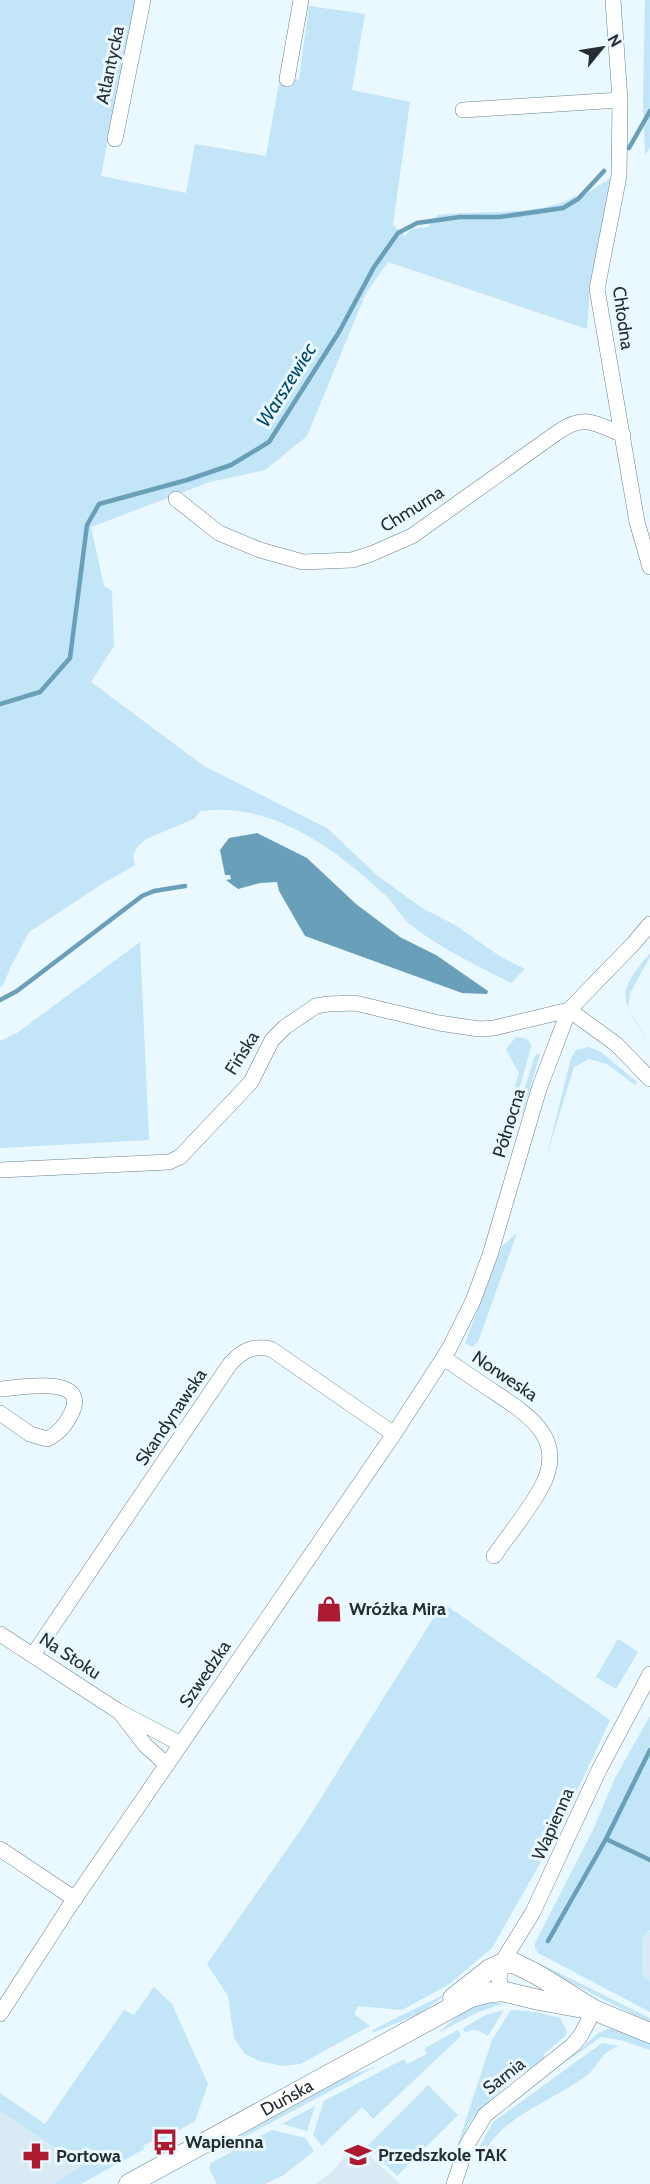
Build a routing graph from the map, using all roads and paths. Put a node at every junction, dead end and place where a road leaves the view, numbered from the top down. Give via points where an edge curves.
1 (143, 0) edge
2 (302, 0) edge
3 (613, 0) edge
4 (287, 80) dead end
5 (620, 100) junction
6 (463, 110) dead end
7 (115, 139) dead end
8 (623, 435) junction
9 (176, 499) dead end
10 (650, 567) edge
11 (650, 924) edge
12 (569, 1010) junction
13 (650, 1080) edge
14 (0, 1170) edge
15 (444, 1358) junction
16 (0, 1389) edge
17 (0, 1413) edge
18 (394, 1434) junction
19 (494, 1556) dead end
20 (0, 1634) edge
21 (33, 1655) junction
22 (650, 1674) edge
23 (118, 1711) junction
24 (181, 1744) junction
25 (167, 1765) junction
26 (0, 1849) edge
27 (75, 1899) junction
28 (501, 1964) junction
29 (502, 1991) junction
30 (1, 2010) edge
31 (594, 2010) junction
32 (412, 2029) junction
33 (650, 2033) edge
34 (129, 2184) edge
35 (454, 2184) edge

1 - 7 street, Atlantycka
2 - 4 street
3 - 5 street, Chłodna
5 - 6 street
5 - 8 street, Chłodna via 619,176 597,289
8 - 9 street, Chmurna via 593,423 575,422 412,536 352,560 303,562 260,550 219,533
8 - 10 street, Chłodna via 637,522
11 - 12 street, Północna
12 - 13 street via 616,1044
12 - 14 street, Fińska via 479,1029 355,1003 316,1006 272,1040 251,1082 180,1157 169,1162
12 - 15 street, Północna via 537,1096 484,1273
15 - 18 street, Szwedzka
15 - 19 street, Norweska via 527,1414 540,1428 548,1446 548,1466 540,1490
16 - 17 street via 39,1385 64,1388 75,1403 61,1430 47,1439 30,1434
18 - 21 street, Skandynawska via 272,1349 249,1348 240,1353
18 - 24 street, Szwedzka
20 - 21 street, Na Stoku
21 - 23 street, Na Stoku
22 - 28 street, Wapienna via 599,1770 533,1912
23 - 24 street, Na Stoku
23 - 25 street, Na Stoku
24 - 25 street, Szwedzka
25 - 27 street, Szwedzka
26 - 27 street
27 - 30 street, Szwedzka
28 - 29 street
28 - 31 street via 517,1964
28 - 32 street, Duńska
29 - 31 street
29 - 32 street, Duńska via 471,1997
31 - 33 street
31 - 35 street, Sarnia via 573,2045 485,2115 467,2145
32 - 34 street, Duńska

